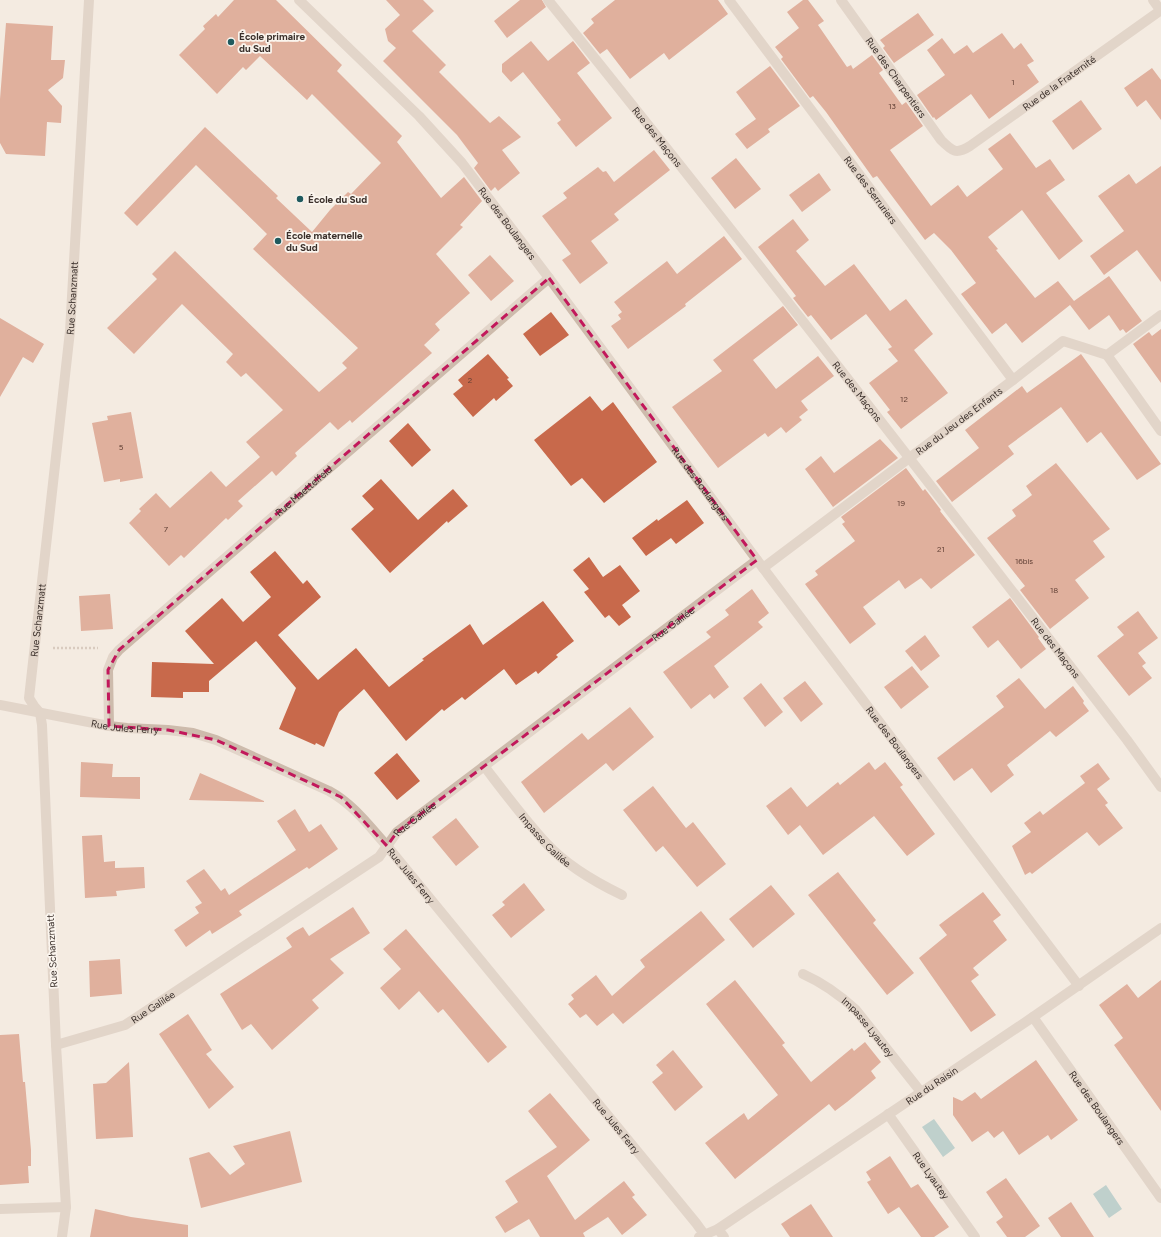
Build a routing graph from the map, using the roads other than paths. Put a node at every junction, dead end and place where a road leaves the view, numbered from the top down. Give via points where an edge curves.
1 (89, 0) edge
2 (299, 0) edge
3 (548, 0) edge
4 (729, 0) edge
5 (841, 0) edge
6 (1153, 0) edge
7 (1161, 11) edge
8 (955, 152) joint
9 (549, 278) junction
10 (1161, 315) edge
11 (1107, 355) junction
12 (1013, 380) junction
13 (1161, 431) edge
14 (909, 457) junction
15 (760, 564) junction
16 (0, 705) edge
17 (40, 713) junction
18 (109, 726) junction
19 (484, 766) junction
20 (1161, 787) edge
21 (387, 846) junction
22 (622, 895) dead end
23 (1161, 928) edge
24 (803, 974) dead end
25 (1079, 986) junction
26 (1033, 1018) junction
27 (56, 1044) junction
28 (921, 1092) junction
29 (888, 1114) junction
30 (1161, 1198) edge
31 (66, 1207) junction
32 (0, 1209) edge
33 (718, 1229) junction
34 (702, 1236) edge
35 (62, 1237) edge
36 (724, 1237) edge
37 (975, 1237) edge

1 - 17 street, Rue Schanzmatt via 70,331 29,698
2 - 9 street, Rue des Boulangers via 442,140
3 - 14 street, Rue des Maçons via 681,165
4 - 12 street, Rue des Serruriers
5 - 8 street, Rue des Charpentiers via 941,140
6 - 7 street
7 - 8 street, Rue de la Fraternité via 970,146
9 - 15 street, Rue des Boulangers
9 - 18 street, Rue Maettelfeld via 119,650 108,670
10 - 11 street
11 - 12 street, Rue du Jeu des Enfants via 1063,341
11 - 13 street
12 - 14 street, Rue du Jeu des Enfants
14 - 15 street, Rue du Jeu des Enfants
14 - 20 street, Rue des Maçons
15 - 19 street, Rue Galilée
15 - 25 street, Rue des Boulangers
16 - 17 street, Rue Jules Ferry
17 - 18 street, Rue Jules Ferry
17 - 27 street, Rue Schanzmatt
18 - 21 street, Rue Jules Ferry via 174,730 216,740 341,797
19 - 21 street, Rue Galilée via 397,832
19 - 22 street, Impasse Galilée via 546,844 600,884
21 - 27 street, Rue Galilée via 379,857 125,1026
21 - 34 street, Rue Jules Ferry via 696,1222
23 - 25 street, Rue du Raisin
24 - 28 street, Impasse Lyautey via 826,986 856,1010
25 - 26 street, Rue du Raisin
26 - 28 street, Rue du Raisin
26 - 30 street, Rue des Boulangers
27 - 31 street, Rue Schanzmatt
28 - 29 street, Rue du Raisin
29 - 33 street, Rue du Raisin
29 - 37 street, Rue Lyautey
31 - 32 street
31 - 35 street, Rue Schanzmatt
33 - 34 street, Rue du Raisin
33 - 36 street

